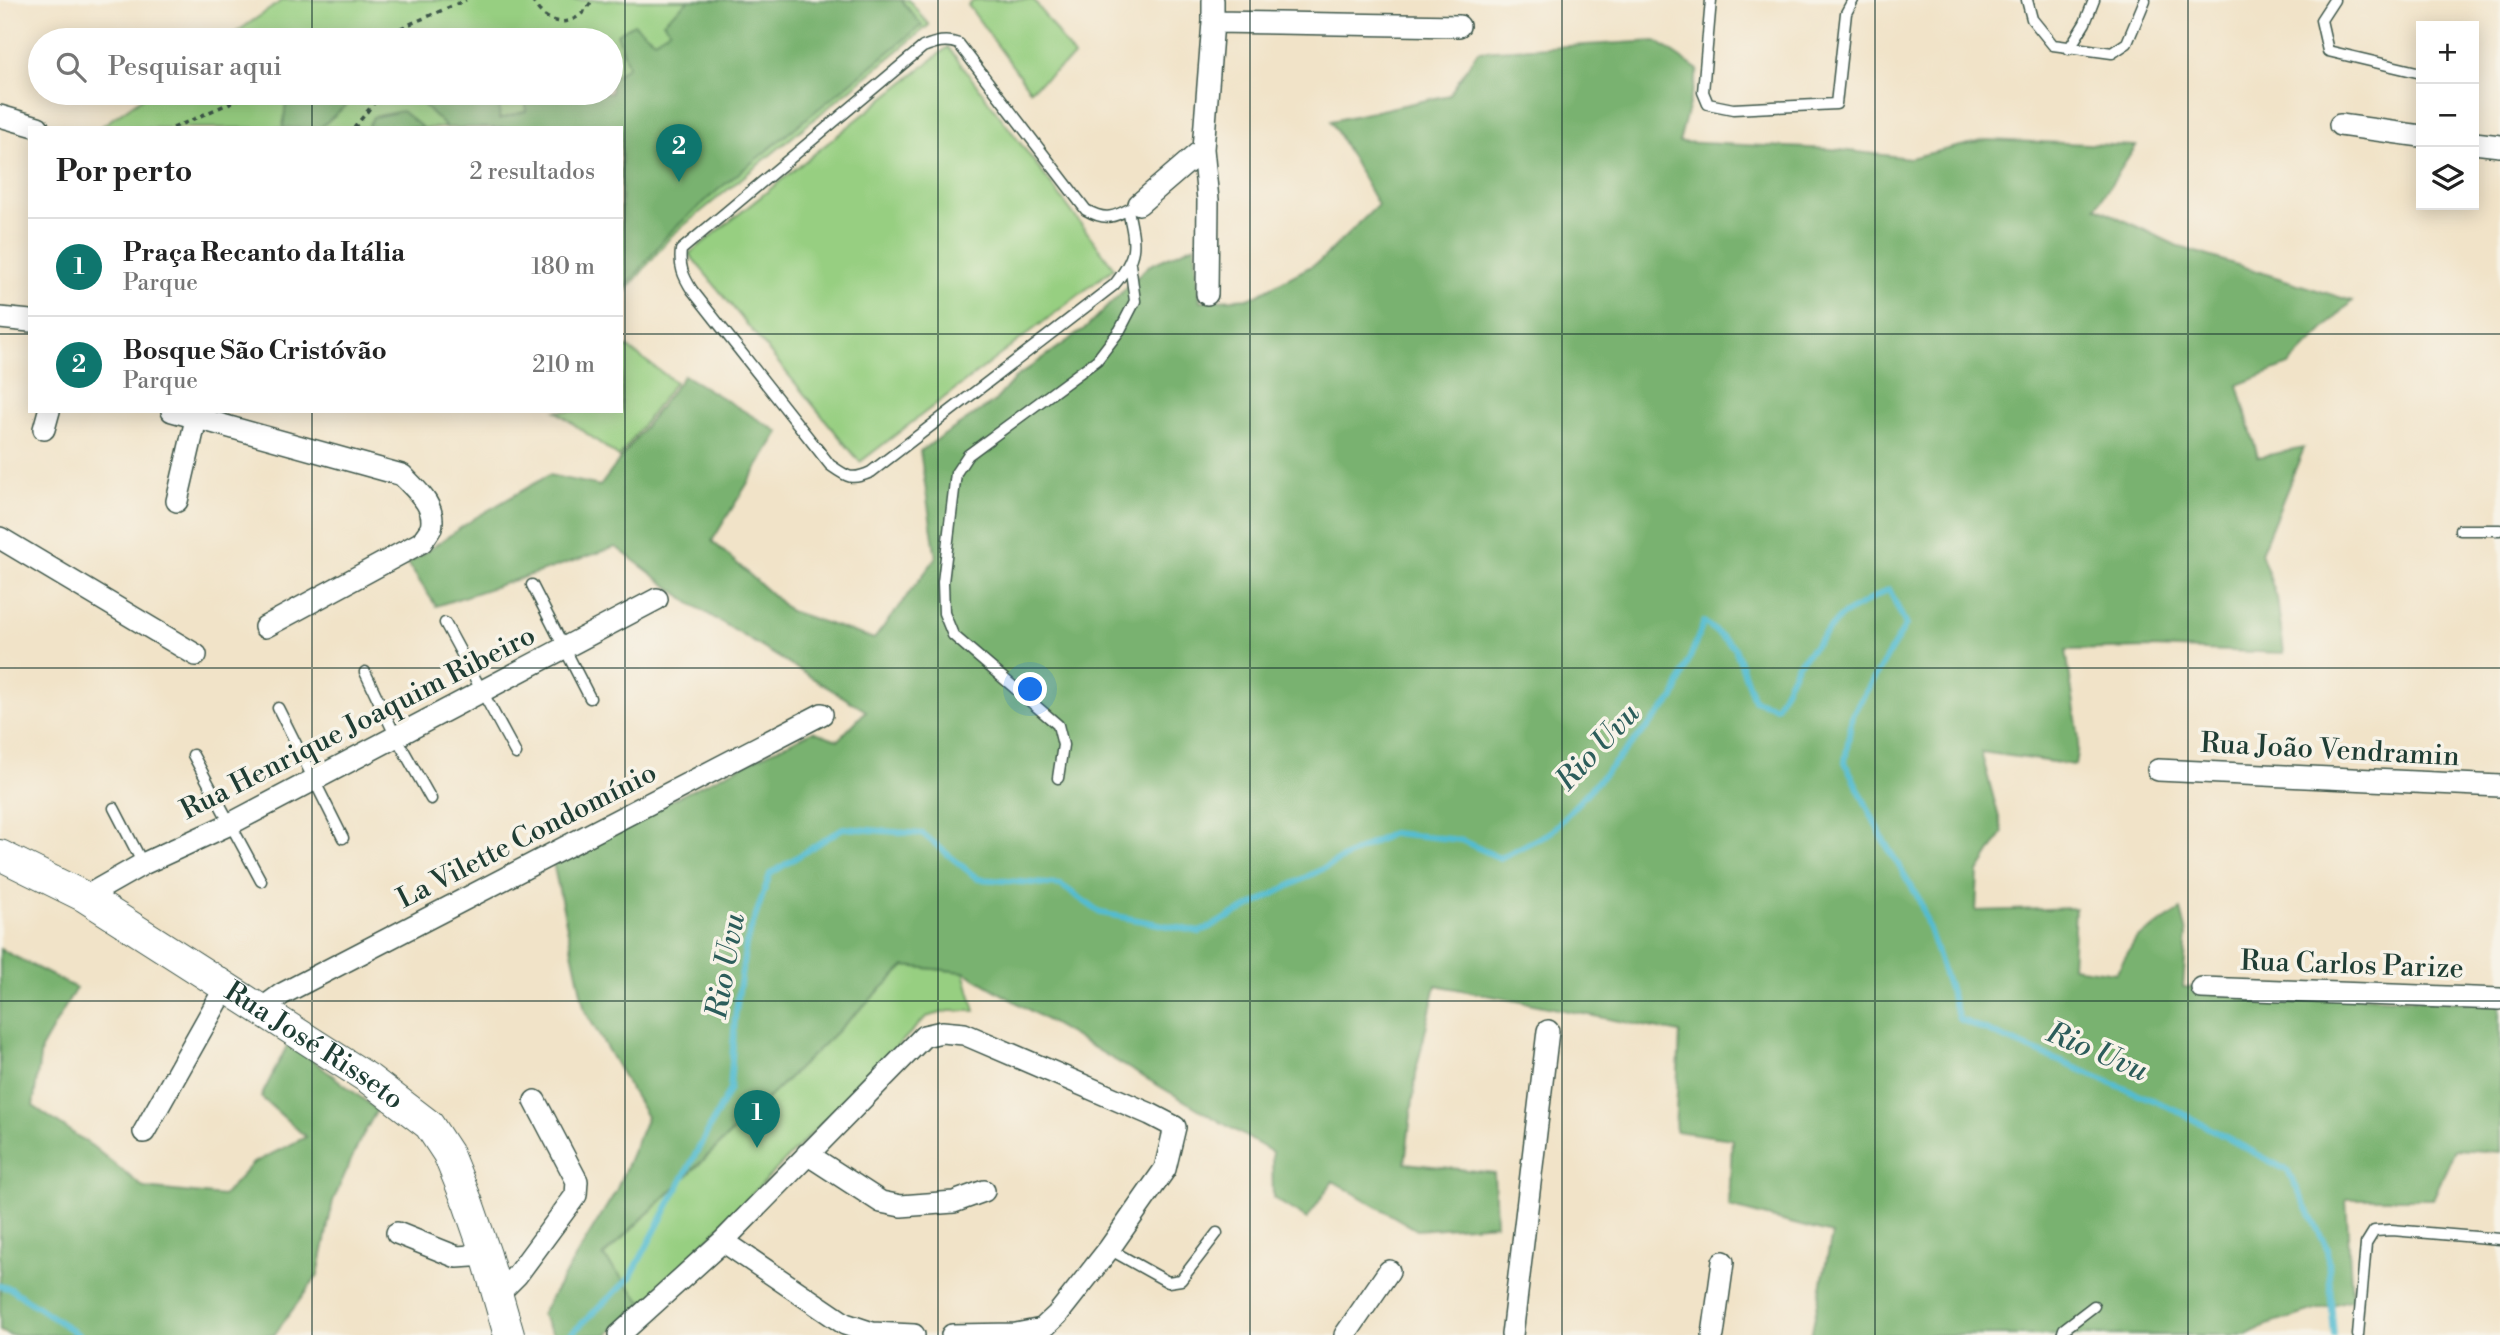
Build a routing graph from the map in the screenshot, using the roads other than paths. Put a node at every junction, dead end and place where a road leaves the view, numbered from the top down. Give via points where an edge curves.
1 (1213, 0) edge
2 (1711, 0) edge
3 (1853, 0) edge
4 (2027, 0) edge
5 (2094, 0) edge
6 (2145, 0) edge
7 (2334, 0) edge
8 (1213, 22) junction
9 (1459, 26) dead end
10 (2069, 49) junction
11 (2416, 72) edge
12 (0, 116) edge
13 (2340, 125) dead end
14 (35, 126) edge
15 (2416, 135) edge
16 (2479, 144) edge
17 (2500, 146) edge
18 (1203, 149) junction
19 (1133, 207) junction
20 (1130, 264) junction
21 (1208, 294) dead end
22 (0, 318) edge
23 (28, 321) edge
24 (178, 413) edge
25 (196, 419) junction
26 (177, 500) dead end
27 (2460, 530) dead end
28 (2500, 530) edge
29 (0, 538) edge
30 (531, 585) dead end
31 (657, 599) dead end
32 (445, 623) dead end
33 (265, 627) dead end
34 (563, 648) junction
35 (196, 655) dead end
36 (365, 672) dead end
37 (482, 693) junction
38 (590, 698) dead end
39 (278, 708) dead end
40 (822, 715) dead end
41 (396, 737) junction
42 (516, 754) dead end
43 (193, 755) dead end
44 (2158, 770) dead end
45 (1058, 778) dead end
46 (314, 780) junction
47 (2500, 786) edge
48 (431, 799) dead end
49 (114, 808) dead end
50 (230, 824) junction
51 (343, 838) dead end
52 (0, 855) edge
53 (143, 864) junction
54 (261, 881) dead end
55 (85, 897) junction
56 (225, 988) junction
57 (2202, 988) dead end
58 (2500, 999) edge
59 (260, 1010) junction
60 (1548, 1031) dead end
61 (535, 1101) dead end
62 (144, 1132) dead end
63 (807, 1154) junction
64 (984, 1191) dead end
65 (397, 1233) dead end
66 (1217, 1233) dead end
67 (2500, 1239) edge
68 (723, 1241) junction
69 (1109, 1249) junction
70 (486, 1255) junction
71 (1723, 1262) dead end
72 (1389, 1271) dead end
73 (497, 1295) junction
74 (2094, 1306) dead end
75 (1050, 1329) edge
76 (509, 1335) edge
77 (619, 1335) edge
78 (914, 1335) edge
79 (952, 1335) edge
80 (1345, 1335) edge
81 (1512, 1335) edge
82 (1713, 1335) edge
83 (2062, 1335) edge
84 (2358, 1335) edge

1 - 8 street
2 - 3 lane via 1703,92 1708,104 1733,109 1836,104 1846,13
4 - 10 lane via 2032,19 2053,45
5 - 10 lane
6 - 10 lane via 2127,43 2112,53
7 - 11 lane via 2321,20 2328,51
8 - 9 street
8 - 18 street
12 - 14 street
13 - 15 street
16 - 17 street
18 - 19 street
18 - 21 street
19 - 20 lane via 1135,240
19 - 20 lane via 1110,218 1086,209 959,44 937,41 923,47 681,250 680,260 692,290 830,465 848,477 871,472 1114,285
20 - 45 lane via 1135,301 1097,359 968,455 956,473 943,582 944,613 953,635 1058,725 1063,745
22 - 23 street
24 - 25 street
25 - 26 street
25 - 33 street via 402,475 430,510 431,527 422,542
27 - 28 lane
29 - 35 street
30 - 34 lane
31 - 34 street, Rua Henrique Joaquim Ribeiro
32 - 37 lane
34 - 37 street, Rua Henrique Joaquim Ribeiro
34 - 38 lane
36 - 41 lane
37 - 41 street, Rua Henrique Joaquim Ribeiro
37 - 42 lane
39 - 46 lane
40 - 59 street, La Vilette Condomínio via 282,994
41 - 46 street, Rua Henrique Joaquim Ribeiro
41 - 48 lane
43 - 50 lane
44 - 47 street, Rua João Vendramin
46 - 50 street, Rua Henrique Joaquim Ribeiro
46 - 51 lane
49 - 53 lane
50 - 53 street, Rua Henrique Joaquim Ribeiro
50 - 54 lane
52 - 55 main road, Rua José Risseto
53 - 55 street, Rua Henrique Joaquim Ribeiro
55 - 56 main road, Rua José Risseto
56 - 59 main road, Rua José Risseto
56 - 62 street
57 - 58 street, Rua Carlos Parize
59 - 70 main road, Rua José Risseto via 369,1079 429,1125 448,1154
60 - 81 street
61 - 73 street via 577,1181 576,1195
63 - 64 street via 881,1202 901,1206 954,1202
63 - 68 street
63 - 69 street via 925,1036 964,1034 1175,1128 1165,1169
65 - 70 street via 457,1257
66 - 69 lane via 1181,1280 1168,1282
67 - 84 lane via 2374,1231 2366,1244
68 - 77 street
68 - 78 street via 845,1324 872,1333
69 - 75 street
70 - 73 main road, Rua José Risseto
71 - 82 street
72 - 80 street
73 - 76 main road, Rua José Risseto
74 - 83 lane
75 - 79 street

